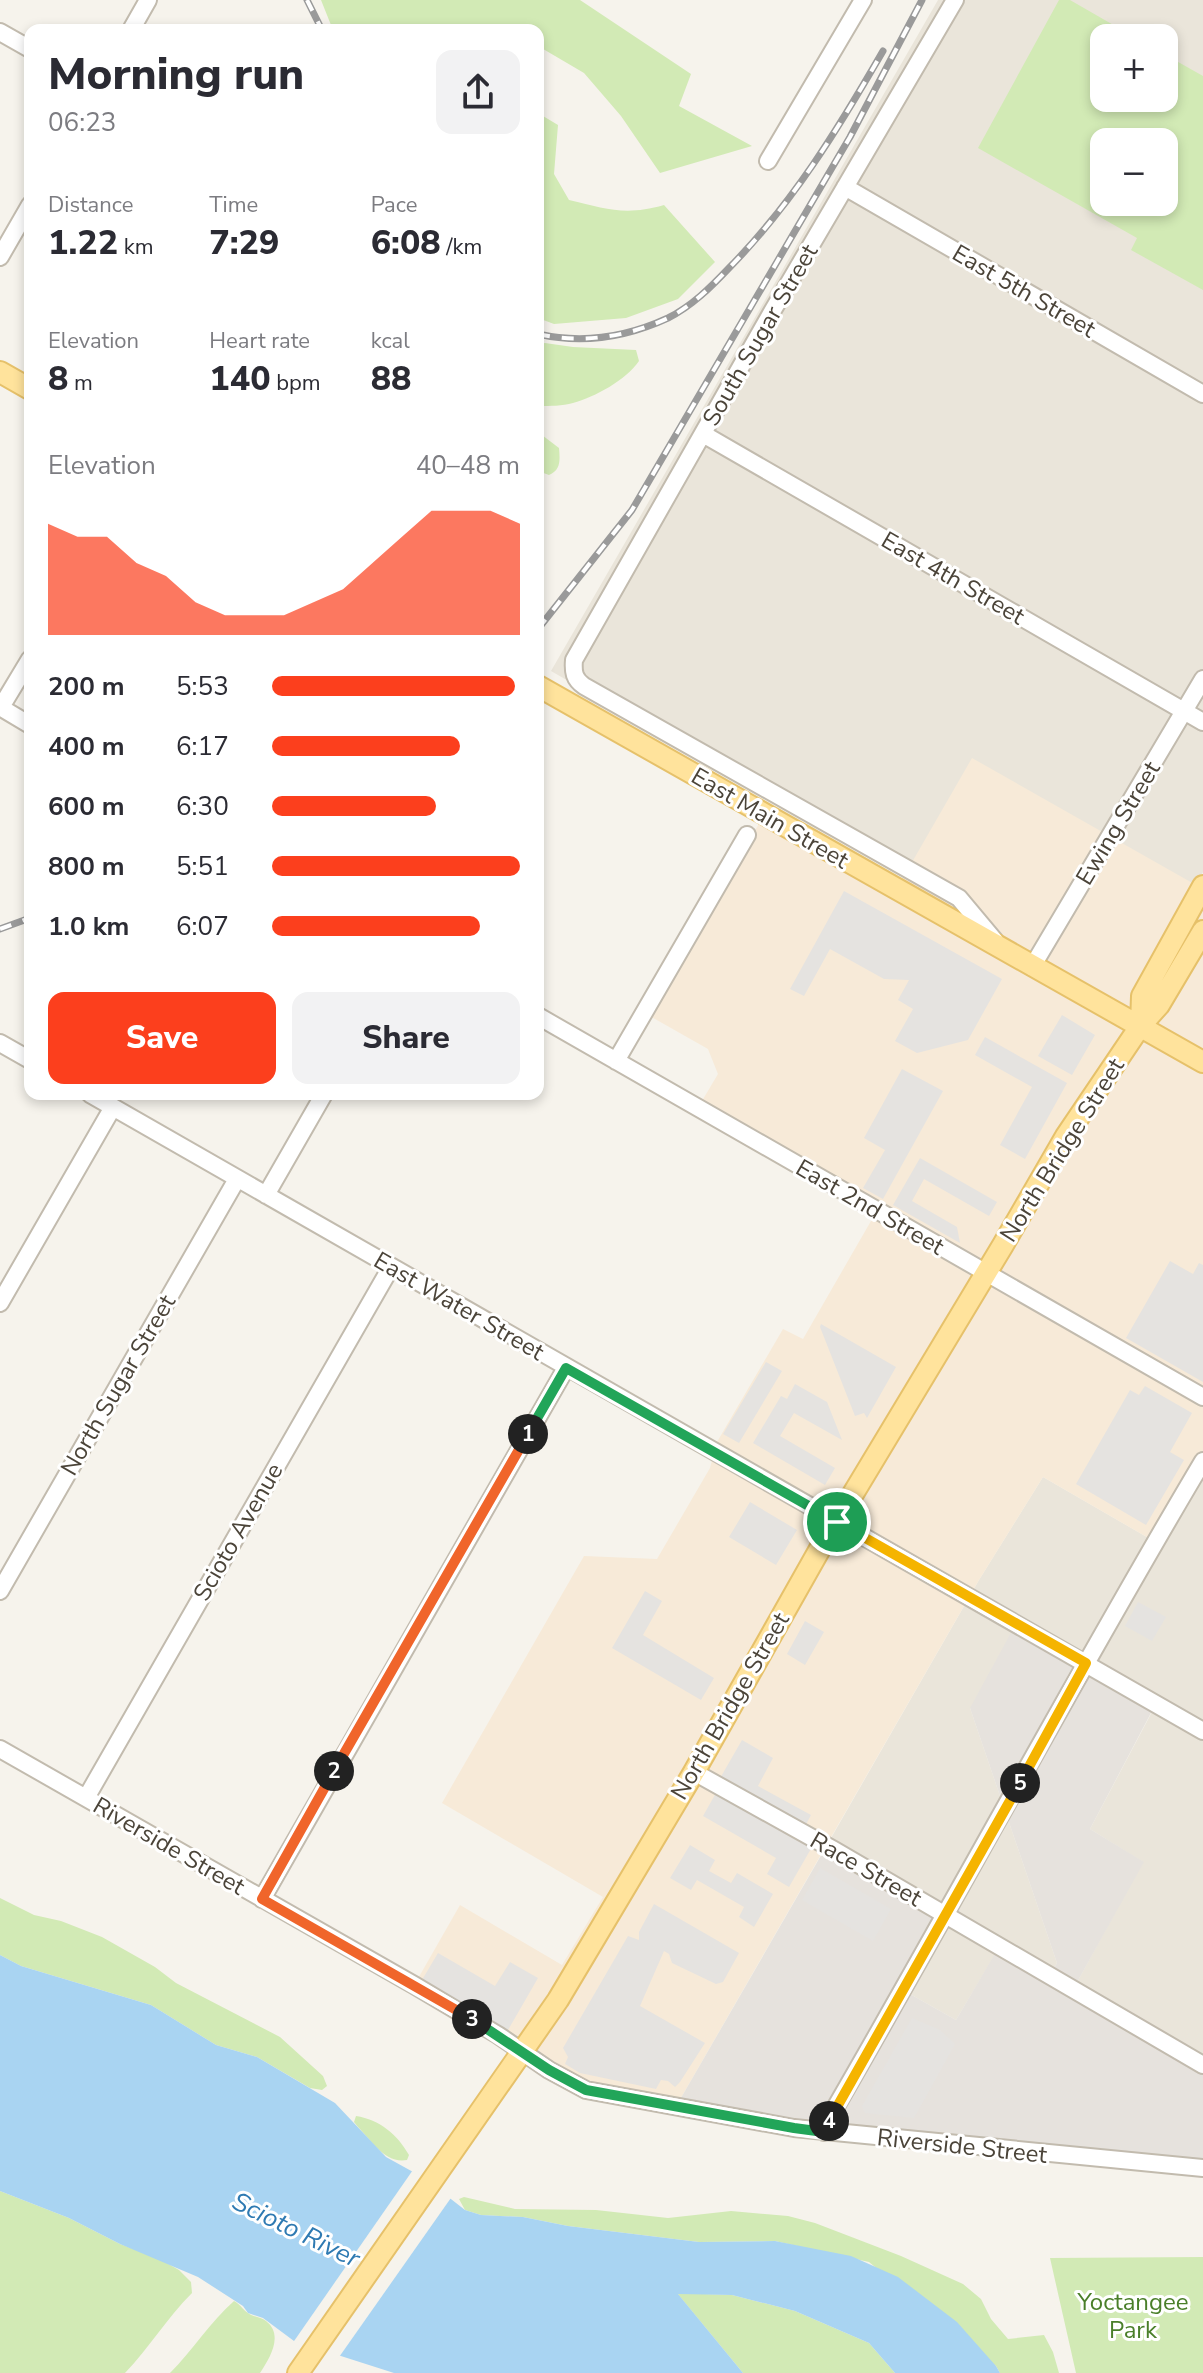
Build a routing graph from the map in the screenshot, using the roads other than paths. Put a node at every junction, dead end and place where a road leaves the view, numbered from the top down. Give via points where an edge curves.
1 (148, 0) edge
2 (863, 0) edge
3 (955, 0) edge
4 (134, 24) edge
5 (0, 32) edge
6 (24, 46) edge
7 (768, 161) dead end
8 (845, 187) junction
9 (24, 215) edge
10 (0, 257) edge
11 (0, 372) edge
12 (24, 386) edge
13 (1203, 394) edge
14 (703, 434) junction
15 (24, 669) edge
16 (574, 674) joint
17 (1203, 679) edge
18 (544, 689) edge
19 (0, 707) edge
20 (1185, 711) junction
21 (24, 721) edge
22 (1203, 722) edge
23 (747, 835) dead end
24 (1203, 886) edge
25 (1203, 931) edge
26 (1003, 950) junction
27 (1032, 967) junction
28 (544, 1019) edge
29 (1141, 1025) junction
30 (0, 1043) edge
31 (24, 1057) edge
32 (616, 1061) junction
33 (1203, 1062) edge
34 (101, 1100) edge
35 (321, 1100) edge
36 (113, 1107) junction
37 (237, 1179) junction
38 (266, 1195) junction
39 (391, 1267) junction
40 (986, 1274) junction
41 (0, 1303) edge
42 (566, 1368) junction
43 (1203, 1397) edge
44 (1203, 1461) edge
45 (837, 1522) junction
46 (0, 1591) edge
47 (1086, 1663) junction
48 (1203, 1731) edge
49 (0, 1749) edge
50 (694, 1772) junction
51 (86, 1798) junction
52 (262, 1899) junction
53 (946, 1916) junction
54 (523, 2053) junction
55 (1203, 2065) edge
56 (824, 2132) junction
57 (1203, 2168) edge
58 (298, 2373) edge

1 - 4 street
2 - 7 street
3 - 8 street, South Sugar Street
5 - 6 street
8 - 13 street, East 5th Street
8 - 14 street, South Sugar Street
9 - 10 street
11 - 12 main road
14 - 16 street, South Sugar Street via 574,660
14 - 20 street, East 4th Street
15 - 19 street
16 - 26 street, East Main Street via 584,686 959,898
17 - 20 street, Ewing Street
18 - 26 main road, East Main Street
19 - 21 street
20 - 22 street, East 4th Street
20 - 27 street, Ewing Street
23 - 32 street
24 - 29 main road via 1142,996
25 - 29 main road, North Bridge Street via 1159,1005
26 - 27 main road, East Main Street
27 - 29 main road, East Main Street
28 - 32 street, East 2nd Street
29 - 33 main road, East Main Street
29 - 40 main road, North Bridge Street via 1066,1136
30 - 31 street
32 - 40 street, East 2nd Street
34 - 36 street, East Water Street
35 - 38 street
36 - 37 street, East Water Street
36 - 41 street
37 - 38 street, East Water Street
37 - 46 street, North Sugar Street
38 - 39 street, East Water Street
39 - 42 street, East Water Street
39 - 51 street, Scioto Avenue
40 - 43 street, East 2nd Street
40 - 45 main road, North Bridge Street
42 - 45 street, East Water Street
42 - 52 street
44 - 47 street
45 - 47 street, East Water Street
45 - 50 main road, North Bridge Street
47 - 48 street, East Water Street
47 - 53 street
49 - 51 street, Riverside Street
50 - 53 street, Race Street
50 - 54 main road, North Bridge Street
51 - 52 street, Riverside Street
52 - 54 street, Riverside Street
53 - 55 street, Race Street
53 - 56 street
54 - 56 street, Riverside Street via 586,2090
54 - 58 main road, North Bridge Street
56 - 57 street, Riverside Street

